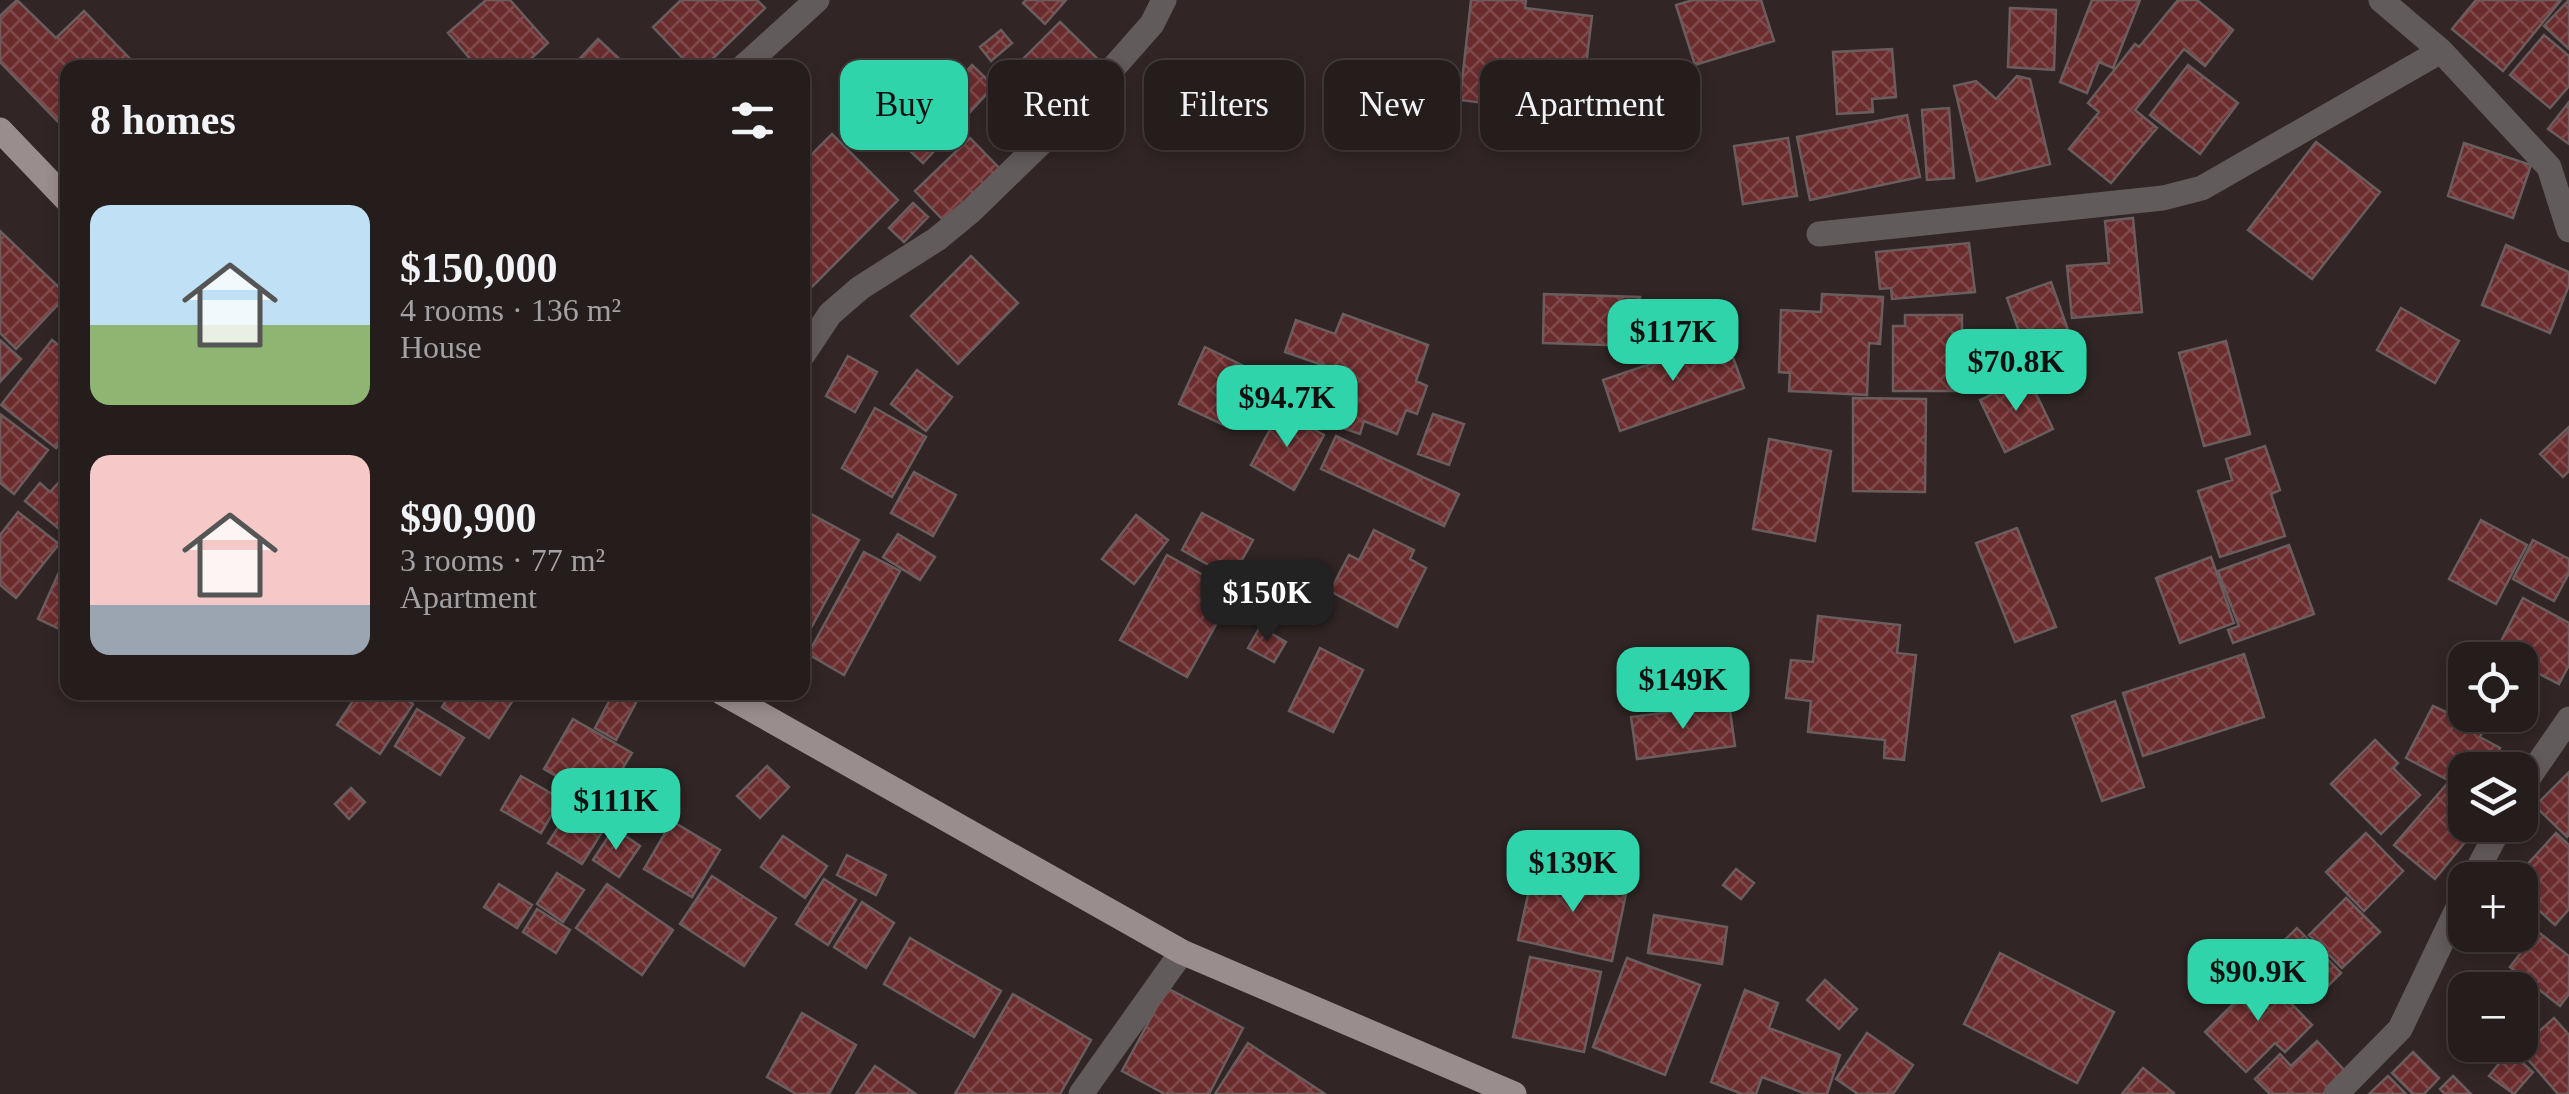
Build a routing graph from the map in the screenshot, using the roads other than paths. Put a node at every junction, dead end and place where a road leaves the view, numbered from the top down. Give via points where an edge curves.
1 (816, 0) edge
2 (1164, 0) edge
3 (2381, 0) edge
4 (2440, 51) junction
5 (751, 60) edge
6 (0, 130) edge
7 (60, 194) edge
8 (2569, 230) edge
9 (1819, 234) dead end
10 (810, 344) edge
11 (735, 700) edge
12 (2569, 719) edge
13 (2538, 764) edge
14 (2448, 929) edge
15 (1182, 952) junction
16 (1081, 1094) edge
17 (1514, 1094) edge
18 (2336, 1094) edge

1 - 5 street
2 - 10 street via 1152,24 1070,114 971,211 860,288 830,314
3 - 4 street
4 - 8 street via 2549,167
4 - 9 street via 2202,188 2163,198
6 - 7 main road
11 - 15 main road
12 - 13 street
14 - 18 street via 2400,1030
15 - 16 street
15 - 17 main road

